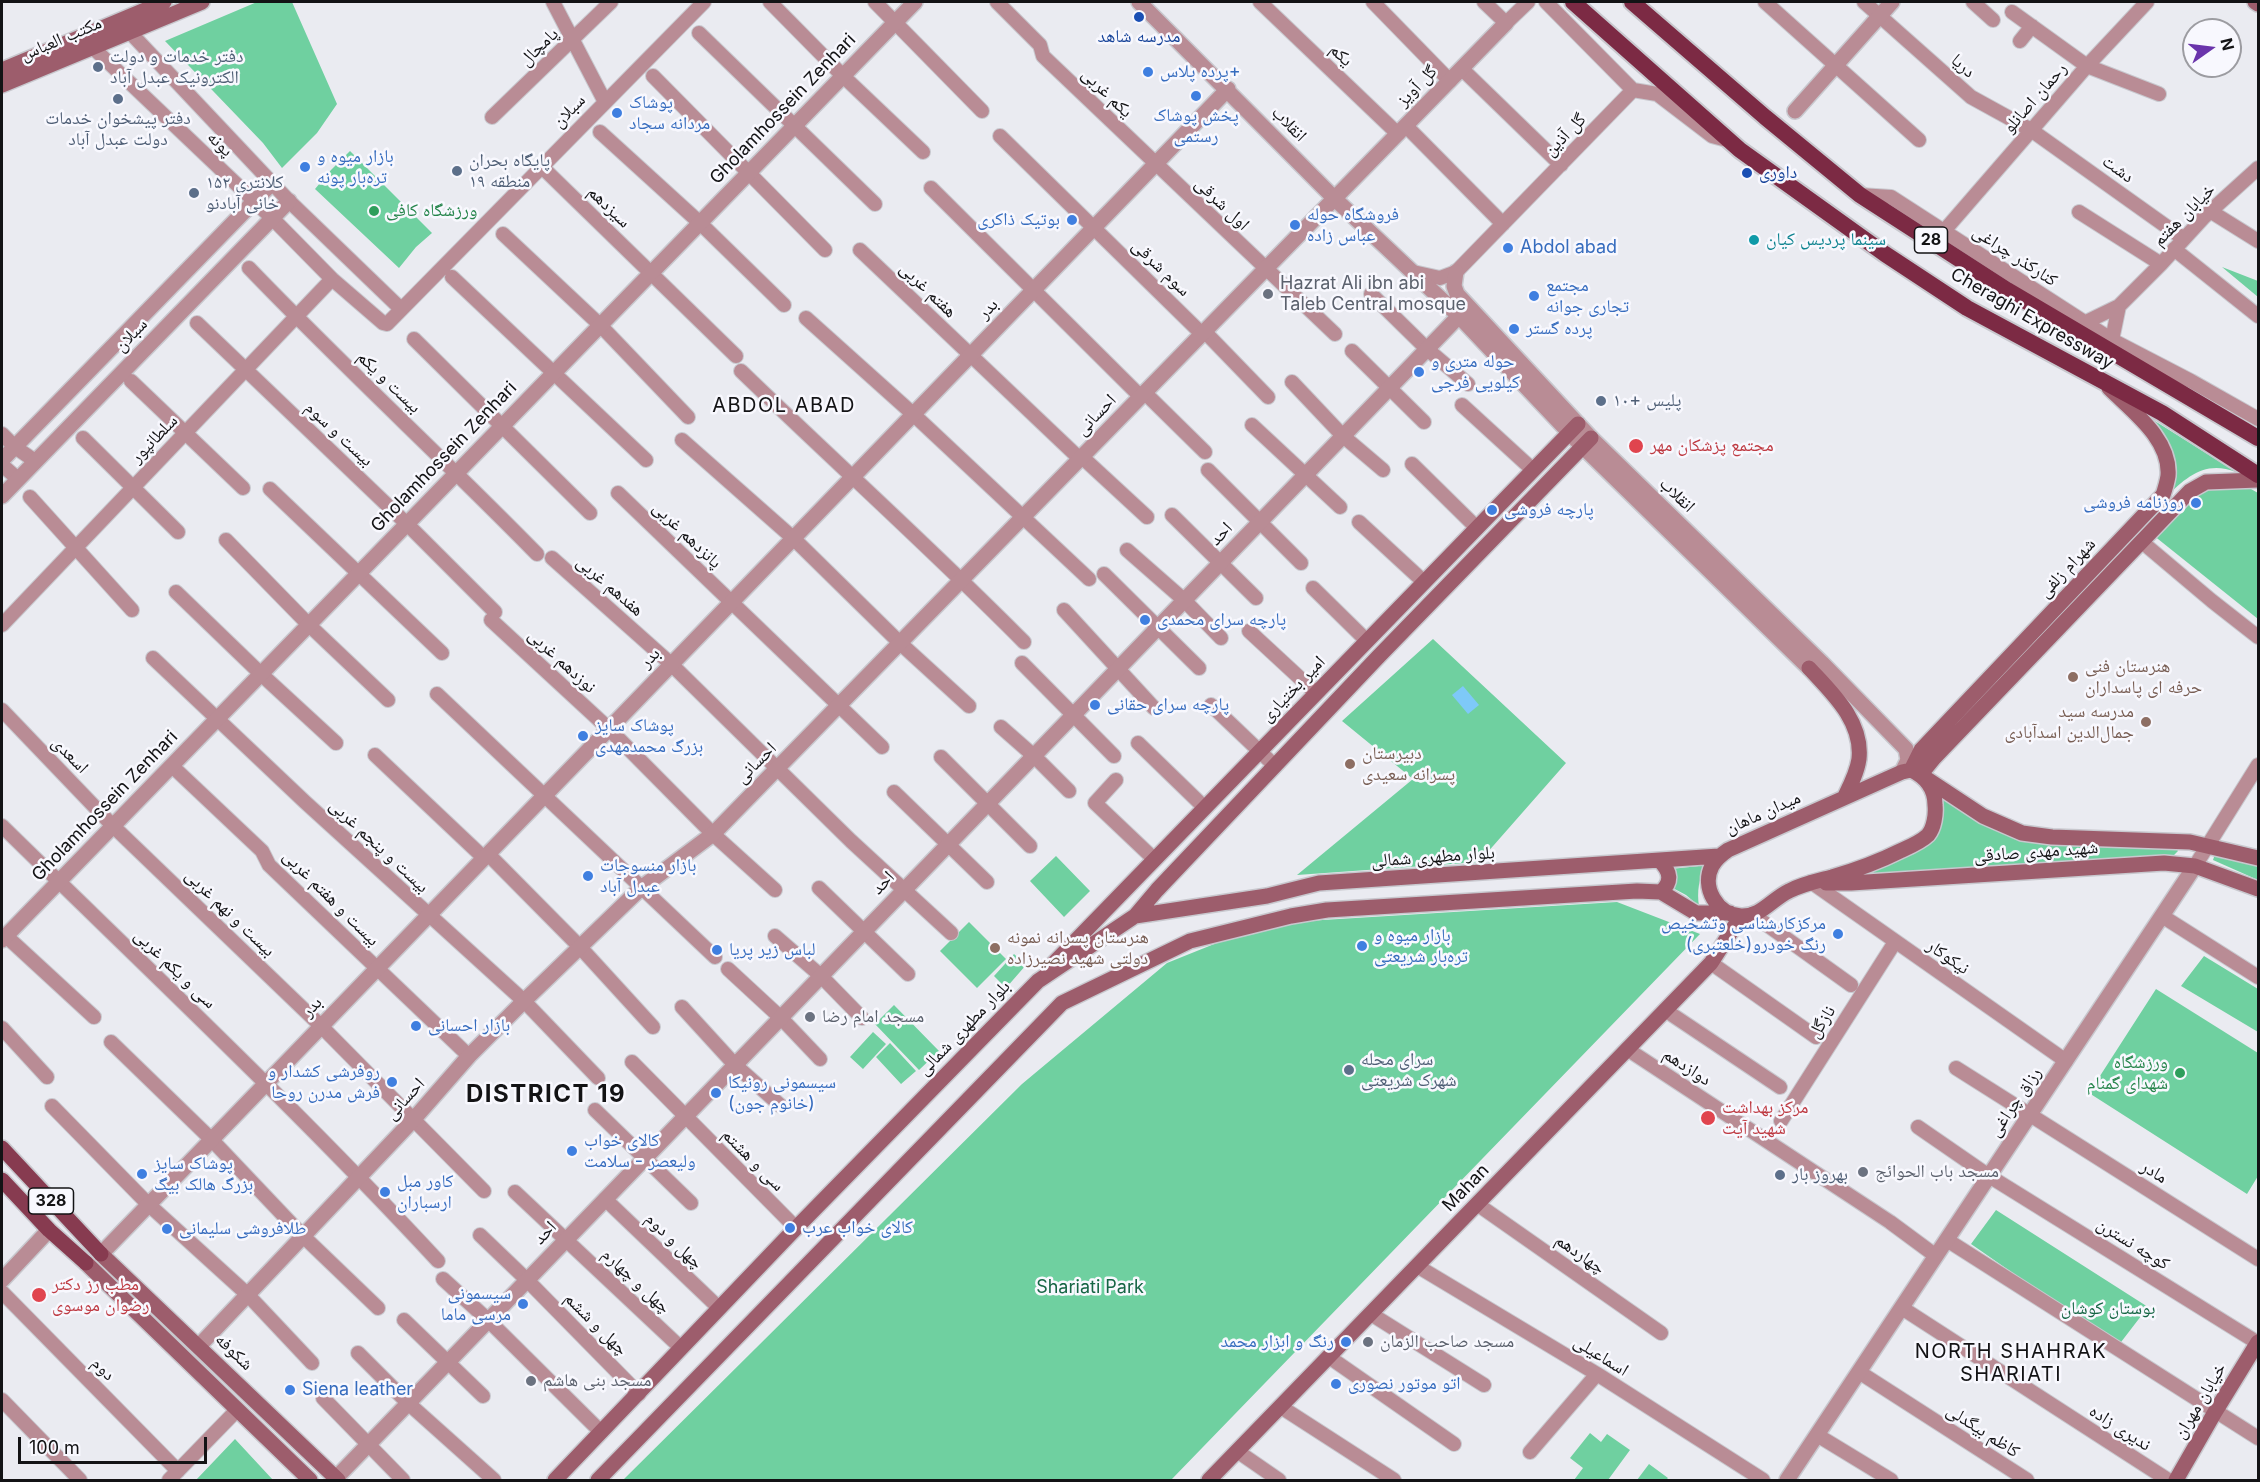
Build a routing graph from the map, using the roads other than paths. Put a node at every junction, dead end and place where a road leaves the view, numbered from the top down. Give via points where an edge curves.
1 (164, 2) edge
2 (202, 2) edge
3 (553, 2) edge
4 (611, 2) edge
5 (704, 2) edge
6 (770, 2) edge
7 (875, 2) edge
8 (915, 2) edge
9 (997, 2) edge
10 (1260, 2) edge
11 (1373, 2) edge
12 (1484, 2) edge
13 (1528, 2) edge
14 (1546, 2) edge
15 (1573, 2) edge
16 (1632, 2) edge
17 (1765, 2) edge
18 (1864, 2) edge
19 (1892, 2) edge
20 (1973, 2) edge
21 (2147, 2) edge
22 (1146, 4) edge
23 (2012, 12) dead end
24 (1879, 15) junction
25 (1993, 20) dead end
26 (896, 21) junction
27 (1506, 23) junction
28 (124, 26) junction
29 (2032, 26) junction
30 (699, 33) dead end
31 (573, 40) junction
32 (2020, 41) dead end
33 (87, 42) junction
34 (1837, 64) junction
35 (2087, 66) junction
36 (1462, 69) junction
37 (653, 76) dead end
38 (843, 76) junction
39 (2, 80) edge
40 (1450, 81) junction
41 (1228, 89) junction
42 (1633, 90) junction
43 (2158, 94) dead end
44 (605, 102) junction
45 (982, 111) dead end
46 (1795, 111) dead end
47 (492, 117) dead end
48 (794, 126) junction
49 (1402, 130) junction
50 (2031, 130) junction
51 (600, 132) dead end
52 (1000, 136) dead end
53 (1720, 138) junction
54 (1919, 140) dead end
55 (923, 152) dead end
56 (1155, 165) junction
57 (1561, 165) junction
58 (542, 167) junction
59 (2258, 169) edge
60 (750, 172) junction
61 (272, 183) junction
62 (931, 188) dead end
63 (1860, 195) junction
64 (1335, 199) junction
65 (255, 201) junction
66 (289, 201) junction
67 (875, 204) dead end
68 (2079, 212) dead end
69 (2210, 212) junction
70 (272, 218) junction
71 (700, 223) junction
72 (1503, 224) junction
73 (1094, 228) junction
74 (1944, 231) junction
75 (503, 234) dead end
76 (2259, 241) edge
77 (2179, 244) junction
78 (825, 250) dead end
79 (860, 250) dead end
80 (2161, 264) junction
81 (249, 268) dead end
82 (1265, 270) junction
83 (1413, 272) junction
84 (1456, 272) junction
85 (651, 273) junction
86 (452, 277) dead end
87 (332, 279) junction
88 (1034, 290) junction
89 (1371, 294) dead end
90 (784, 305) dead end
91 (2119, 306) junction
92 (401, 309) junction
93 (1459, 316) junction
94 (2259, 316) edge
95 (296, 317) junction
96 (806, 318) dead end
97 (197, 323) dead end
98 (2084, 323) junction
99 (387, 324) joint
100 (600, 325) junction
101 (1204, 333) junction
102 (1335, 334) dead end
103 (414, 339) dead end
104 (2112, 340) junction
105 (1427, 350) junction
106 (1352, 351) dead end
107 (736, 356) dead end
108 (970, 356) junction
109 (245, 370) junction
110 (741, 371) dead end
111 (553, 374) junction
112 (131, 381) dead end
113 (1292, 382) dead end
114 (2105, 383) junction
115 (1468, 384) dead end
116 (1389, 388) junction
117 (1143, 395) junction
118 (1268, 397) dead end
119 (1462, 405) dead end
120 (913, 414) junction
121 (688, 417) dead end
122 (2259, 419) edge
123 (1424, 422) dead end
124 (503, 425) junction
125 (1252, 425) dead end
126 (1574, 429) junction
127 (186, 432) junction
128 (2, 434) edge
129 (1343, 436) junction
130 (84, 438) dead end
131 (2259, 438) edge
132 (682, 441) dead end
133 (1587, 442) junction
134 (15, 447) junction
135 (1205, 452) dead end
136 (1081, 458) junction
137 (646, 460) dead end
138 (35, 461) junction
139 (2, 463) edge
140 (1412, 464) dead end
141 (1208, 470) dead end
142 (1383, 470) dead end
143 (1533, 470) junction
144 (457, 472) junction
145 (2259, 475) edge
146 (1304, 476) junction
147 (851, 478) junction
148 (18, 479) junction
149 (2259, 480) edge
150 (133, 488) junction
151 (243, 488) dead end
152 (270, 489) dead end
153 (618, 493) dead end
154 (2, 496) edge
155 (30, 497) dead end
156 (1340, 507) dead end
157 (590, 513) dead end
158 (1172, 515) dead end
159 (1023, 518) junction
160 (1147, 518) dead end
161 (1359, 522) dead end
162 (1259, 523) junction
163 (407, 524) junction
164 (1477, 528) junction
165 (177, 532) dead end
166 (793, 538) junction
167 (226, 540) dead end
168 (2142, 542) junction
169 (75, 548) junction
170 (1127, 550) dead end
171 (537, 554) dead end
172 (552, 558) dead end
173 (1221, 562) junction
174 (1301, 563) dead end
175 (359, 573) junction
176 (1104, 574) dead end
177 (1089, 579) dead end
178 (962, 580) junction
179 (1419, 587) junction
180 (1313, 588) dead end
181 (176, 591) dead end
182 (1256, 598) dead end
183 (1184, 600) junction
184 (732, 602) junction
185 (1429, 605) junction
186 (132, 610) dead end
187 (1064, 610) dead end
188 (4, 615) edge
189 (493, 616) joint
190 (309, 625) junction
191 (1159, 627) junction
192 (1250, 632) dead end
193 (2259, 637) edge
194 (1221, 638) dead end
195 (1367, 641) junction
196 (1024, 642) dead end
197 (900, 643) junction
198 (442, 653) dead end
199 (153, 658) dead end
200 (1022, 663) dead end
201 (671, 664) junction
202 (1118, 668) junction
203 (1199, 668) dead end
204 (1809, 668) joint
205 (261, 674) junction
206 (1316, 693) junction
207 (437, 694) dead end
208 (388, 700) dead end
209 (840, 705) junction
210 (1211, 705) dead end
211 (969, 706) dead end
212 (1155, 708) dead end
213 (2, 710) edge
214 (1074, 714) junction
215 (217, 719) junction
216 (1001, 727) dead end
217 (609, 729) junction
218 (336, 743) dead end
219 (1138, 743) dead end
220 (882, 747) dead end
221 (1258, 753) junction
222 (375, 755) dead end
223 (1034, 756) junction
224 (1114, 756) dead end
225 (941, 757) dead end
226 (2259, 765) edge
227 (172, 766) junction
228 (1275, 766) junction
229 (778, 769) junction
230 (1915, 774) junction
231 (1116, 780) dead end
232 (1069, 791) dead end
233 (894, 792) dead end
234 (545, 795) junction
235 (1844, 798) junction
236 (987, 804) junction
237 (1205, 808) junction
238 (2, 826) edge
239 (113, 826) junction
240 (713, 834) junction
241 (948, 844) junction
242 (1029, 846) dead end
243 (2208, 846) junction
244 (486, 856) junction
245 (1719, 856) junction
246 (2259, 858) edge
247 (1154, 859) junction
248 (1660, 861) junction
249 (2195, 866) junction
250 (59, 882) junction
251 (987, 882) dead end
252 (1811, 882) junction
253 (641, 888) junction
254 (819, 888) dead end
255 (2259, 889) edge
256 (775, 890) dead end
257 (904, 890) junction
258 (1661, 892) junction
259 (1741, 915) junction
260 (428, 916) junction
261 (1135, 916) junction
262 (2162, 916) junction
263 (865, 931) junction
264 (951, 933) dead end
265 (4, 934) edge
266 (775, 936) dead end
267 (1895, 942) junction
268 (579, 946) junction
269 (715, 957) dead end
270 (1711, 963) junction
271 (376, 969) junction
272 (728, 969) dead end
273 (908, 974) dead end
274 (821, 975) junction
275 (2259, 976) edge
276 (1038, 981) junction
277 (1851, 985) dead end
278 (524, 1001) junction
279 (682, 1007) dead end
280 (1665, 1010) junction
281 (94, 1017) dead end
282 (781, 1018) junction
283 (862, 1018) dead end
284 (321, 1026) junction
285 (2, 1028) edge
286 (653, 1028) dead end
287 (1816, 1037) dead end
288 (111, 1042) dead end
289 (1628, 1049) junction
290 (469, 1056) junction
291 (820, 1059) dead end
292 (2066, 1061) junction
293 (632, 1062) dead end
294 (735, 1065) junction
295 (1956, 1068) dead end
296 (47, 1077) dead end
297 (598, 1078) dead end
298 (266, 1083) junction
299 (1780, 1087) dead end
300 (52, 1106) dead end
301 (781, 1106) dead end
302 (595, 1110) dead end
303 (2030, 1115) junction
304 (685, 1116) junction
305 (413, 1120) junction
306 (1781, 1121) dead end
307 (1918, 1127) dead end
308 (212, 1139) junction
309 (2, 1148) edge
310 (645, 1158) junction
311 (358, 1176) junction
312 (1989, 1176) junction
313 (2, 1180) edge
314 (484, 1191) dead end
315 (515, 1192) dead end
316 (605, 1199) junction
317 (692, 1203) dead end
318 (148, 1204) junction
319 (1477, 1204) junction
320 (796, 1228) junction
321 (49, 1230) junction
322 (480, 1235) dead end
323 (303, 1236) junction
324 (566, 1239) junction
325 (1947, 1240) junction
326 (100, 1254) junction
327 (1936, 1256) junction
328 (2259, 1259) edge
329 (438, 1261) dead end
330 (1417, 1266) junction
331 (443, 1279) dead end
332 (2, 1280) edge
333 (527, 1280) junction
334 (2, 1292) edge
335 (247, 1294) junction
336 (378, 1308) dead end
337 (719, 1308) junction
338 (1902, 1308) junction
339 (1371, 1314) junction
340 (404, 1320) dead end
341 (488, 1320) junction
342 (1661, 1333) dead end
343 (2258, 1342) edge
344 (199, 1346) junction
345 (681, 1348) junction
346 (358, 1353) dead end
347 (1329, 1357) junction
348 (447, 1362) junction
349 (312, 1363) dead end
350 (1859, 1372) junction
351 (1597, 1374) junction
352 (1484, 1385) dead end
353 (639, 1394) junction
354 (483, 1396) dead end
355 (323, 1398) dead end
356 (2, 1400) edge
357 (408, 1403) junction
358 (1281, 1407) junction
359 (237, 1410) junction
360 (2215, 1412) junction
361 (601, 1432) junction
362 (1817, 1435) junction
363 (2259, 1438) edge
364 (368, 1444) junction
365 (1454, 1444) dead end
366 (1238, 1452) junction
367 (1530, 1452) dead end
368 (173, 1476) edge
369 (337, 1479) edge
370 (80, 1480) edge
371 (309, 1480) edge
372 (403, 1480) edge
373 (494, 1480) edge
374 (555, 1480) edge
375 (598, 1480) edge
376 (1209, 1480) edge
377 (1279, 1480) edge
378 (1394, 1480) edge
379 (1763, 1480) edge
380 (1787, 1480) edge
381 (1891, 1480) edge
382 (2027, 1480) edge
383 (2168, 1480) edge
384 (2176, 1480) edge

1 - 28 main road, مکتب العباس
2 - 28 main road, مکتب العباس
3 - 31 street
4 - 31 street, پامچال
5 - 44 street, سبلان
6 - 38 street
7 - 26 street
8 - 26 street, Gholamhossein Zenhari
9 - 56 street, یکم غربی via 1040,45 1043,56
10 - 49 street, یکم
11 - 40 street
12 - 27 street
13 - 27 street, گل آویز
14 - 42 street
15 - 53 highway, Cheraghi Expressway / 28
16 - 63 highway, Cheraghi Expressway / 28
17 - 34 street
18 - 24 street, دریا
19 - 24 street
20 - 25 street
21 - 35 street, رحمان اصانلو
22 - 41 street, انقلاب
23 - 29 street
24 - 34 street
24 - 50 street, دریا via 1971,97
26 - 38 street, Gholamhossein Zenhari
26 - 45 street
27 - 36 street, گل آویز
28 - 33 main road, مکتب العباس
28 - 61 street, پونه
29 - 32 street
29 - 35 street
30 - 48 street
31 - 44 street
31 - 47 street, پامچال
33 - 39 main road, مکتب العباس
33 - 65 street, پونه
34 - 46 street
34 - 54 street
35 - 43 street
35 - 50 street, رحمان اصانلو
36 - 40 street, گل آویز
36 - 57 street
37 - 60 street
38 - 48 street, Gholamhossein Zenhari
38 - 55 street
40 - 49 street, گل آویز
41 - 56 street, بدر
41 - 64 street, انقلاب
42 - 53 street via 1657,94
42 - 57 street, گل آذین
44 - 58 street, سبلان
48 - 60 street, Gholamhossein Zenhari
48 - 67 street
49 - 64 street, گل آویز
49 - 72 street
50 - 74 street, رحمان اصانلو
50 - 77 street, دشت
51 - 71 street
52 - 73 street, سوم شرقی
53 - 114 highway, Cheraghi Expressway / 28 via 1967,308
56 - 73 street, بدر
56 - 82 street, اول شرقی
57 - 72 street, گل آذین
58 - 85 street, سیزدهم
58 - 92 street, سبلان
59 - 69 street, خیابان هفتم
60 - 71 street, Gholamhossein Zenhari
60 - 78 street
61 - 65 street, سبلان
61 - 66 street, پونه
62 - 88 street
63 - 74 street, کنارکذر چراغی via 1890,197
63 - 131 highway, Cheraghi Expressway / 28 via 2007,290
64 - 82 street, احسانی
64 - 83 street, انقلاب
65 - 70 street, پونه
65 - 134 street, سبلان
66 - 70 street, سبلان
66 - 92 street, پونه
68 - 80 street
69 - 76 street
69 - 77 street, خیابان هفتم
70 - 87 street, پونه
70 - 138 street, سبلان
71 - 85 street, Gholamhossein Zenhari
71 - 90 street
72 - 84 street, گل آذین
73 - 88 street, بدر
73 - 101 street, سوم شرقی
74 - 98 street, کنارکذر چراغی
75 - 100 street
77 - 80 street, خیابان هفتم
77 - 94 street, دشت
79 - 108 street, هفتم غربی
80 - 91 street, خیابان هفتم
81 - 95 street
82 - 101 street, احسانی
82 - 102 street
83 - 84 street via 1440,278
83 - 93 street, انقلاب
84 - 126 street, انقلاب via 1457,294
85 - 100 street, Gholamhossein Zenhari
85 - 107 street
86 - 111 street
87 - 95 street, سلطانپور
87 - 99 street, پونه
88 - 108 street, بدر
88 - 117 street
89 - 105 street
91 - 98 street
91 - 104 street
92 - 99 street, سبلان
93 - 105 street, احد
93 - 126 street, انقلاب
95 - 109 street, سلطانپور
95 - 144 street, بیست و یکم
96 - 120 street
97 - 109 street, بیست و سوم
98 - 104 street, کنارکذر چراغی
100 - 111 street, Gholamhossein Zenhari
100 - 121 street
101 - 117 street, احسانی
101 - 118 street, سوم شرقی
103 - 124 street
104 - 122 street, کنارکذر چراغی
105 - 115 street
105 - 116 street, احد
106 - 116 street
108 - 120 street, بدر
108 - 136 street, هفتم غربی
109 - 127 street, سلطانپور
109 - 163 street, بیست و سوم
110 - 147 street
111 - 124 street, Gholamhossein Zenhari
111 - 137 street
112 - 127 street
113 - 129 street
114 - 145 highway, Cheraghi Expressway / 28
114 - 230 main road, شهرام زلفی via 2157,439 2168,475 2163,495 1921,750
116 - 123 street
116 - 129 street, احد
117 - 135 street
117 - 136 street, احسانی
119 - 143 street
120 - 147 street, بدر
120 - 159 street
124 - 144 street, Gholamhossein Zenhari
124 - 157 street
125 - 146 street
126 - 133 street, انقلاب
126 - 143 main road, امیر بختیاری
127 - 150 street, سلطانپور
127 - 151 street
128 - 134 street
129 - 142 street
129 - 146 street, احد
130 - 150 street
132 - 166 street
133 - 185 main road
133 - 204 street, انقلاب
133 - 230 street, انقلاب via 1821,663 1906,749
134 - 138 street
134 - 139 street, سبلان
136 - 159 street, احسانی
136 - 160 street, هفتم غربی
138 - 148 street, سبلان
139 - 148 street
140 - 164 street
141 - 162 street
143 - 164 main road, امیر بختیاری
144 - 163 street, Gholamhossein Zenhari
144 - 171 street, بیست و یکم
146 - 156 street
146 - 162 street, احد
147 - 166 street, بدر
147 - 178 street
148 - 154 street, سبلان
149 - 168 main road, شهرام زلفی via 2215,481 2198,486
150 - 165 street
150 - 169 street, سلطانپور
152 - 175 street
153 - 184 street, پانزدهم غربی
155 - 169 street
158 - 173 street
159 - 177 street
159 - 178 street, احسانی
161 - 179 street
162 - 173 street, احد
162 - 174 street
163 - 175 street, Gholamhossein Zenhari
163 - 189 street, بیست و سوم
164 - 179 main road, امیر بختیاری
166 - 184 street, بدر
166 - 197 street
167 - 190 street
168 - 193 street
168 - 230 main road, شهرام زلفی
169 - 186 street
169 - 188 street, سلطانپور
170 - 183 street
172 - 201 street, هفدهم غربی
173 - 182 street
173 - 183 street, احد
175 - 190 street, Gholamhossein Zenhari
175 - 198 street
176 - 191 street
178 - 196 street
178 - 197 street, احسانی
179 - 185 main road
179 - 195 main road, امیر بختیاری
180 - 195 street
181 - 205 street
183 - 191 street, احد
183 - 194 street
184 - 201 street, بدر
184 - 209 street, پانزدهم غربی
185 - 228 main road
187 - 202 street
189 - 217 street, نوزدهم غربی
190 - 205 street, Gholamhossein Zenhari
190 - 208 street
191 - 202 street, احد
191 - 203 street
192 - 206 street
195 - 206 main road, امیر بختیاری
197 - 209 street, احسانی
197 - 211 street
199 - 215 street, بیست و پنجم غربی
200 - 214 street
201 - 217 street, بدر
201 - 229 street, هفدهم غربی
202 - 212 street
202 - 214 street, احد
204 - 235 main road via 1843,704 1858,743 1859,759
205 - 215 street, Gholamhossein Zenhari
205 - 218 street
206 - 221 main road, امیر بختیاری
207 - 234 street
209 - 220 street, پانزدهم غربی
209 - 229 street, احسانی
210 - 221 street
213 - 239 street, اسعدی
214 - 223 street, احد
214 - 224 street
215 - 227 street, Gholamhossein Zenhari
215 - 260 street, بیست و پنجم غربی
216 - 223 street
217 - 234 street, بدر
217 - 240 street, نوزدهم غربی
219 - 237 street
221 - 228 street
221 - 237 main road, امیر بختیاری
222 - 244 street
223 - 232 street
223 - 236 street, احد
225 - 236 street
226 - 243 street
227 - 239 street, Gholamhossein Zenhari
227 - 271 street, بیست و هفتم غربی via 262,851 269,866
228 - 261 main road
229 - 240 street, احسانی
229 - 257 street, هفدهم غربی
230 - 235 main road, میدان ماهان
230 - 243 main road, شهید مهدی صادقی via 1983,816 2022,833 2166,840
230 - 252 main road via 1935,797 1928,835 1871,865
231 - 247 street via 1095,803
233 - 241 street
234 - 244 street, بدر
234 - 253 street
235 - 245 main road, میدان ماهان
236 - 241 street, احد
236 - 242 street
237 - 247 main road, امیر بختیاری
238 - 250 street, سی و یکم غربی
239 - 250 street, Gholamhossein Zenhari
239 - 284 street, بیست و نهم غربی
240 - 253 street, احسانی
240 - 256 street, نوزدهم غربی
241 - 251 street
241 - 257 street, احد
243 - 246 main road, شهید مهدی صادقی
243 - 249 street
244 - 260 street, بدر
244 - 268 street
245 - 248 main road, بلوار مطهری شمالی
245 - 259 main road, میدان ماهان via 1712,866 1709,888 1720,907
247 - 276 main road, امیر بختیاری
248 - 258 main road via 1670,876
248 - 261 main road, بلوار مطهری شمالی via 1319,884
249 - 252 main road, شهید مهدی صادقی via 2164,863 1851,883
249 - 255 main road, شهید مهدی صادقی
249 - 262 street, رزاق چراغی
250 - 265 street, Gholamhossein Zenhari
250 - 298 street, سی و یکم غربی
252 - 259 main road via 1787,891 1762,910
252 - 267 street, نیکوکار
253 - 268 street, احسانی
253 - 269 street
254 - 263 street
257 - 263 street, احد
257 - 264 street, هفدهم غربی
258 - 259 main road via 1696,912
258 - 375 main road via 1327,910 1291,916 1190,941 1062,1003
259 - 270 main road, Mahan
259 - 277 street
260 - 271 street, بدر
260 - 278 street, بیست و پنجم غربی
261 - 276 main road, بلوار مطهری شمالی
262 - 275 street
262 - 292 street, رزاق چراغی
263 - 273 street
263 - 274 street, احد
265 - 281 street
266 - 274 street
267 - 292 street, نیکوکار
267 - 306 street, نازگل
268 - 278 street, احسانی
268 - 286 street
270 - 280 main road, Mahan
270 - 287 street
271 - 284 street, بدر
271 - 290 street, بیست و هفتم غربی
272 - 282 street
274 - 282 street, احد
274 - 283 street
276 - 320 main road, بلوار مطهری شمالی
278 - 290 street, احسانی
278 - 297 street, بیست و پنجم غربی
279 - 294 street
280 - 289 main road, Mahan
280 - 299 street
282 - 291 street
282 - 294 street, احد
284 - 298 street, بدر
284 - 305 street, بیست و نهم غربی
285 - 296 street
288 - 308 street
289 - 319 main road, Mahan
289 - 327 street, دوازدهم
290 - 305 street, احسانی
292 - 303 street, رزاق چراغی
293 - 304 street, سی و هشتم
294 - 301 street
294 - 304 street, احد
295 - 303 street, مادر
298 - 308 street, بدر
298 - 311 street, سی و یکم غربی
300 - 318 street
302 - 310 street
303 - 312 street, رزاق چراغی
303 - 328 street, مادر
304 - 310 street, احد
304 - 320 street, سی و هشتم
305 - 311 street, احسانی
305 - 314 street, بیست و نهم غربی
307 - 312 street, کوچه نسترن
308 - 318 street, بدر
308 - 323 street
309 - 326 main road, 328
310 - 316 street, احد
310 - 317 street
311 - 323 street, احسانی
311 - 329 street, سی و یکم غربی
312 - 325 street, رزاق چراغی
312 - 343 street, کوچه نسترن
313 - 321 main road, 328
315 - 324 street, چهل و چهارم
316 - 324 street, احد
316 - 337 street, چهل و دوم
318 - 326 street, بدر
318 - 335 street
319 - 330 main road, Mahan
319 - 342 street, چهاردهم
320 - 337 main road, بلوار مطهری شمالی
321 - 332 street
321 - 359 main road, 328
322 - 333 street, چهل و ششم
323 - 335 street, احسانی
323 - 336 street
324 - 333 street, احد
324 - 345 street, چهل و چهارم
325 - 327 street, رزاق چراغی
325 - 360 street
326 - 344 main road, شکوفه / 328
327 - 338 street, رزاق چراغی
330 - 339 main road, Mahan
330 - 351 street, اسماعیلی
331 - 341 street
333 - 341 street, احد
333 - 353 street, چهل و ششم
334 - 368 street, دوم
335 - 344 street, احسانی
335 - 349 street
337 - 345 main road, بلوار مطهری شمالی
338 - 350 street, رزاق چراغی
338 - 383 street, ندیری زاده
339 - 347 main road, Mahan
339 - 352 street
340 - 348 street
341 - 348 street, احد
341 - 361 street
343 - 360 main road, خیابان مهران
344 - 369 main road, شکوفه / 328
345 - 353 main road, بلوار مطهری شمالی
346 - 357 street
347 - 358 main road, Mahan
347 - 365 street
348 - 354 street
348 - 357 street, احد
350 - 362 street, رزاق چراغی
350 - 382 street, کاظم بیگدلی
351 - 367 street
351 - 379 street, اسماعیلی
353 - 361 main road, بلوار مطهری شمالی
355 - 364 street
356 - 370 street
357 - 364 street, احد
357 - 373 street
358 - 366 main road, Mahan
358 - 378 street
359 - 368 street
359 - 371 main road, 328
360 - 363 street
360 - 384 main road, خیابان مهران
361 - 374 main road, بلوار مطهری شمالی
362 - 380 street, رزاق چراغی
362 - 381 street
364 - 369 street, احد
364 - 372 street
366 - 376 main road, Mahan
366 - 377 street

